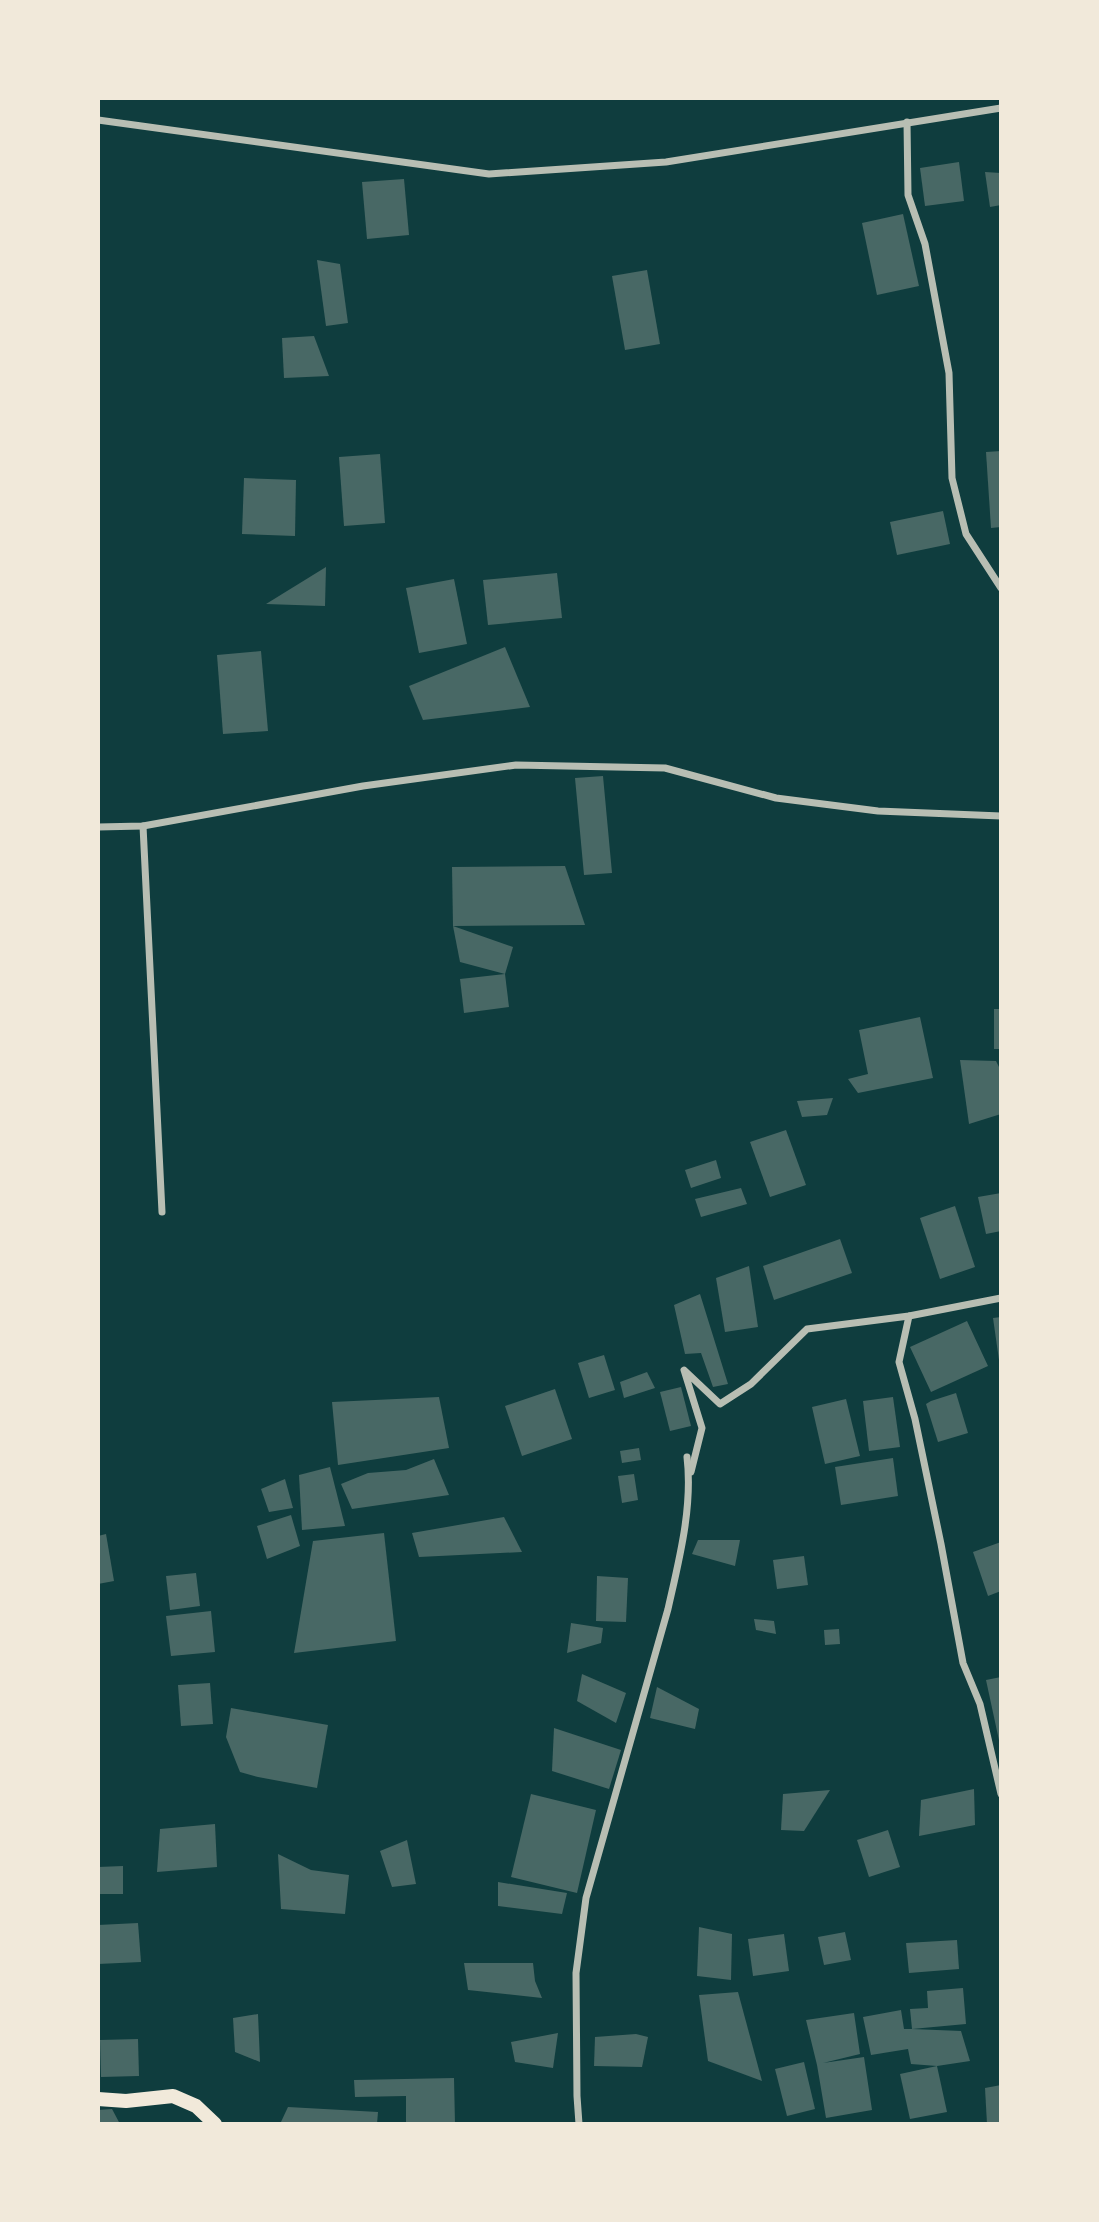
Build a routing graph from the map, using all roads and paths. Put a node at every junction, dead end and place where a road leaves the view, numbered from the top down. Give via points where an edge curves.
1 (1001, 108) edge
2 (98, 120) edge
3 (907, 122) junction
4 (1001, 587) edge
5 (1001, 816) edge
6 (144, 826) junction
7 (98, 827) edge
8 (162, 1212) dead end
9 (1001, 1298) edge
10 (909, 1316) junction
11 (687, 1457) dead end
12 (690, 1479) junction
13 (1001, 1794) edge
14 (98, 2099) edge
15 (215, 2124) edge
16 (579, 2124) edge

1 - 3 street
2 - 3 street via 489,174 666,162
3 - 4 street via 908,195 925,244 949,373 952,478 966,534
5 - 6 street via 878,811 776,798 665,768 516,765 363,786
6 - 7 street
6 - 8 street
9 - 10 street
10 - 12 street via 807,1329 751,1384 720,1404 684,1370 702,1428
10 - 13 street via 899,1362 915,1419 963,1663 980,1704
11 - 12 street
12 - 16 street via 668,1609 586,1898 576,1973
14 - 15 main road via 173,2096 196,2106

